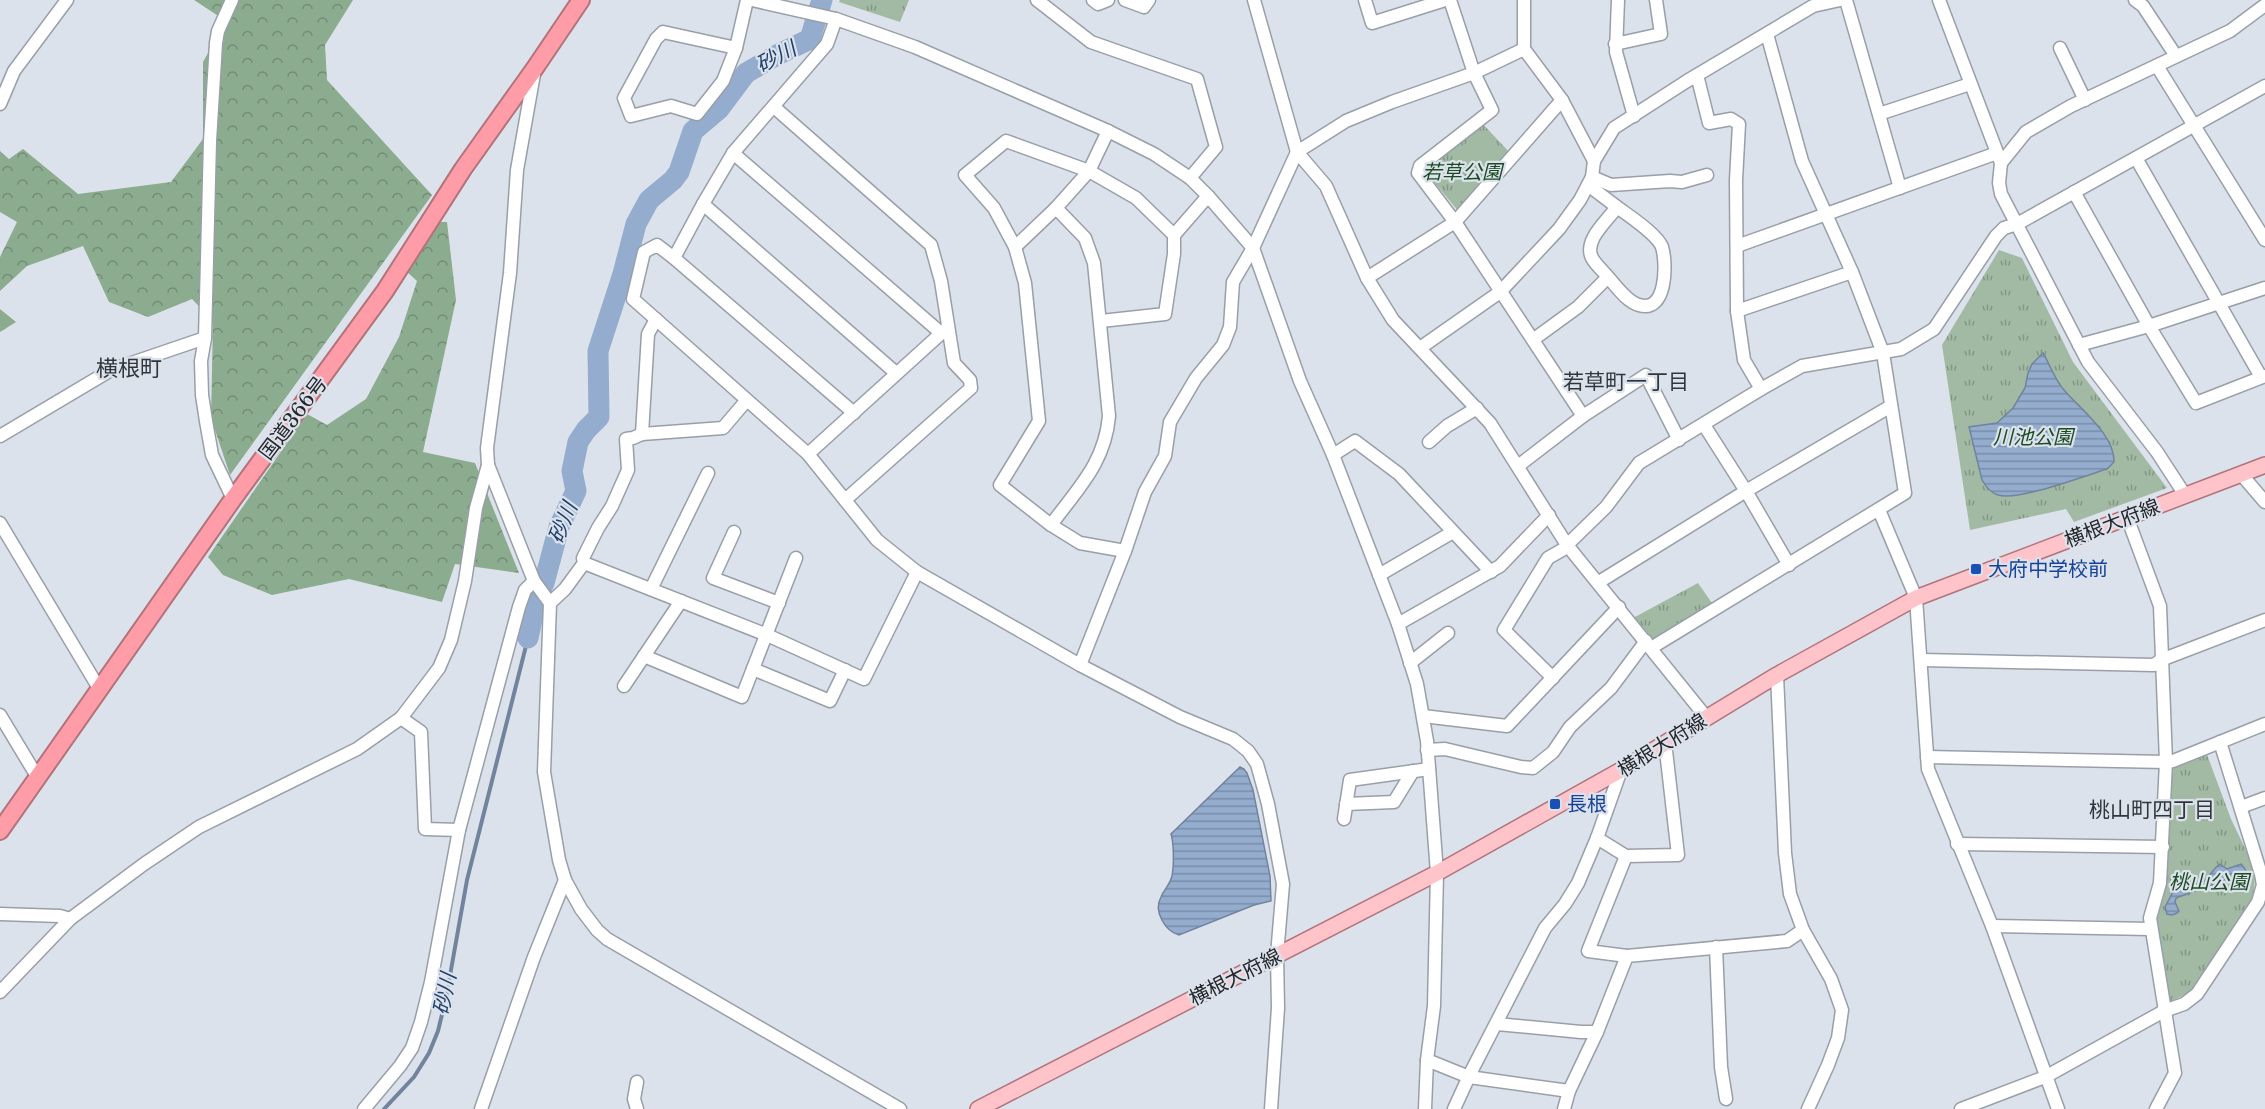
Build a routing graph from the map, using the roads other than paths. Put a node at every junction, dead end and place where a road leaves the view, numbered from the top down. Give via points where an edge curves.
1 (67, 0) edge
2 (232, 0) edge
3 (581, 0) edge
4 (747, 0) edge
5 (752, 0) edge
6 (1037, 0) edge
7 (1093, 0) edge
8 (1108, 0) edge
9 (1125, 0) edge
10 (1149, 0) edge
11 (1254, 0) edge
12 (1365, 0) edge
13 (1445, 0) edge
14 (1450, 0) edge
15 (1524, 0) edge
16 (1618, 0) edge
17 (1656, 0) edge
18 (1840, 0) edge
19 (1846, 0) edge
20 (1939, 0) edge
21 (2135, 0) edge
22 (2265, 5) edge
23 (832, 18) junction
24 (1767, 34) junction
25 (1615, 44) junction
26 (736, 48) junction
27 (2060, 48) dead end
28 (1524, 49) junction
29 (2176, 56) junction
30 (2157, 66) junction
31 (535, 68) junction
32 (1474, 74) junction
33 (1697, 75) junction
34 (1970, 84) junction
35 (2263, 90) edge
36 (1562, 100) junction
37 (2085, 100) junction
38 (0, 104) edge
39 (774, 107) junction
40 (1879, 114) junction
41 (1634, 116) junction
42 (2193, 126) junction
43 (1108, 131) junction
44 (1297, 152) junction
45 (733, 153) junction
46 (1999, 158) junction
47 (2136, 158) junction
48 (1594, 161) junction
49 (1089, 171) junction
50 (1707, 175) dead end
51 (1190, 178) junction
52 (1590, 181) junction
53 (1900, 188) junction
54 (2074, 192) junction
55 (1208, 196) junction
56 (703, 204) junction
57 (1617, 207) junction
58 (1056, 208) junction
59 (1826, 214) junction
60 (1455, 222) junction
61 (2017, 224) junction
62 (1174, 235) junction
63 (2265, 240) edge
64 (1737, 246) junction
65 (1015, 247) junction
66 (1252, 248) junction
67 (674, 258) junction
68 (1852, 272) junction
69 (1367, 278) junction
70 (1608, 278) junction
71 (2265, 288) edge
72 (1500, 292) junction
73 (2218, 303) junction
74 (1737, 311) junction
75 (656, 319) junction
76 (1101, 321) junction
77 (2149, 326) junction
78 (945, 330) junction
79 (205, 338) junction
80 (1534, 339) junction
81 (2079, 345) junction
82 (1420, 348) junction
83 (1883, 353) junction
84 (896, 373) junction
85 (2263, 376) edge
86 (1761, 389) junction
87 (746, 401) junction
88 (1891, 406) junction
89 (1478, 408) junction
90 (854, 413) junction
91 (1583, 416) junction
92 (1704, 425) junction
93 (642, 434) junction
94 (0, 435) edge
95 (1679, 440) junction
96 (1430, 442) dead end
97 (808, 454) junction
98 (1333, 455) junction
99 (488, 465) junction
100 (2265, 465) edge
101 (1518, 466) junction
102 (708, 473) dead end
103 (2241, 474) junction
104 (1746, 491) junction
105 (2185, 495) junction
106 (233, 499) junction
107 (845, 500) junction
108 (2265, 501) edge
109 (1879, 510) junction
110 (1549, 515) junction
111 (2127, 517) junction
112 (0, 523) edge
113 (1051, 525) junction
114 (734, 532) dead end
115 (1454, 532) junction
116 (1568, 545) junction
117 (1125, 551) junction
118 (796, 558) dead end
119 (584, 563) junction
120 (1789, 565) junction
121 (917, 572) junction
122 (1491, 572) junction
123 (1379, 575) junction
124 (1599, 582) junction
125 (535, 584) junction
126 (651, 589) junction
127 (1916, 598) junction
128 (681, 601) junction
129 (550, 603) junction
130 (779, 603) junction
131 (1619, 607) junction
132 (2265, 620) edge
133 (1398, 624) junction
134 (1448, 633) dead end
135 (767, 635) junction
136 (1648, 644) junction
137 (644, 656) junction
138 (1922, 660) junction
139 (2161, 660) junction
140 (1410, 663) junction
141 (1080, 665) junction
142 (753, 669) junction
143 (845, 670) junction
144 (1777, 675) junction
145 (1553, 678) junction
146 (624, 686) dead end
147 (100, 690) junction
148 (0, 715) edge
149 (1423, 716) junction
150 (401, 717) junction
151 (1706, 717) junction
152 (2265, 724) edge
153 (1665, 742) junction
154 (2220, 742) junction
155 (1427, 750) junction
156 (1927, 757) junction
157 (2166, 762) junction
158 (1429, 769) junction
159 (1622, 770) junction
160 (1413, 771) junction
161 (38, 778) junction
162 (2265, 798) edge
163 (1346, 804) junction
164 (2241, 807) junction
165 (1344, 819) dead end
166 (459, 830) junction
167 (0, 831) edge
168 (1597, 838) junction
169 (1957, 844) junction
170 (2163, 847) junction
171 (1626, 856) junction
172 (1437, 873) junction
173 (2263, 873) edge
174 (566, 880) junction
175 (0, 914) edge
176 (70, 919) junction
177 (1992, 926) junction
178 (2150, 929) junction
179 (1803, 930) junction
180 (1716, 947) junction
181 (1277, 955) junction
182 (1626, 956) junction
183 (0, 992) edge
184 (2164, 1011) junction
185 (1497, 1024) junction
186 (1597, 1032) junction
187 (1427, 1060) junction
188 (1468, 1077) junction
189 (2045, 1077) junction
190 (637, 1082) dead end
191 (1569, 1091) junction
192 (1726, 1099) dead end
193 (364, 1109) edge
194 (481, 1109) edge
195 (637, 1109) edge
196 (900, 1109) edge
197 (978, 1109) edge
198 (1271, 1109) edge
199 (1425, 1109) edge
200 (1454, 1109) edge
201 (1564, 1109) edge
202 (1808, 1109) edge
203 (1961, 1109) edge
204 (2058, 1109) edge
205 (2156, 1109) edge

1 - 38 street via 14,71
2 - 79 street via 216,43
3 - 31 highway, 国道366号
4 - 26 street
5 - 23 street
6 - 51 street via 1091,42 1197,79 1216,147
7 - 8 street via 1098,4
9 - 10 street via 1144,7
11 - 44 street
12 - 13 street via 1372,22
14 - 32 street
15 - 28 street
16 - 25 street
17 - 25 street via 1661,34
18 - 24 street via 1813,6
19 - 40 street
20 - 34 street
21 - 29 street
22 - 29 street via 2230,31
23 - 39 street via 827,44
23 - 43 street via 915,47
24 - 33 street
24 - 59 street via 1802,161
25 - 41 street
26 - 26 street via 723,81 697,114 671,106 631,116 624,98 663,32
27 - 37 street
28 - 32 street
28 - 36 street
29 - 30 street
30 - 37 street
30 - 42 street
31 - 99 street via 517,170 510,273
31 - 106 highway, 国道366号 via 463,169 378,300
32 - 44 street via 1346,122
32 - 60 street via 1492,110 1420,166 1418,173
33 - 41 street
33 - 64 street via 1709,123 1731,119 1739,124
34 - 40 street
34 - 46 street
35 - 42 street
36 - 48 street
36 - 60 street
37 - 46 street via 2026,132
39 - 45 street
39 - 78 street via 930,245 941,281
40 - 53 street
41 - 48 street via 1614,128
42 - 47 street
42 - 63 street
43 - 49 street
43 - 51 street
44 - 66 street
44 - 69 street via 1326,186
45 - 56 street
45 - 78 street
46 - 53 street
46 - 61 street via 2001,194
47 - 54 street
47 - 73 street
48 - 52 street
49 - 58 street
49 - 62 street via 1136,198
49 - 65 street via 1006,141 965,175 994,208
50 - 52 street via 1682,182 1611,185
51 - 55 street
52 - 57 street
52 - 72 street via 1559,229
53 - 59 street
54 - 61 street
54 - 77 street
55 - 62 street
55 - 66 street
56 - 67 street
56 - 84 street
57 - 70 street via 1592,240 1590,252
57 - 70 street via 1662,246 1664,287 1657,300 1640,306
58 - 65 street
58 - 76 street via 1085,238 1094,263
59 - 64 street
59 - 68 street
60 - 69 street
60 - 72 street
61 - 81 street
61 - 83 street via 1996,236 1934,329 1901,349
62 - 76 street via 1165,314
64 - 74 street
65 - 113 street via 1025,283 1039,421 1000,486
66 - 98 street via 1300,381
66 - 117 street via 1233,282 1230,327 1223,345 1196,378 1170,422 1165,456 1145,492
67 - 75 street via 657,245 644,252 633,299
67 - 90 street
68 - 74 street
68 - 83 street
69 - 82 street via 1393,320
70 - 80 street via 1578,307
71 - 73 street
72 - 80 street
72 - 82 street
73 - 77 street
73 - 85 street
74 - 86 street via 1744,360
75 - 87 street
75 - 93 street via 648,334
76 - 113 street via 1109,416 1107,436 1098,460
77 - 81 street
77 - 85 street via 2196,403
78 - 84 street
78 - 107 street via 954,363 970,380 971,388
79 - 94 street via 111,370
79 - 106 street via 202,394 212,455
80 - 91 street
81 - 105 street
82 - 89 street
83 - 86 street via 1802,366
83 - 88 street
84 - 90 street
86 - 92 street
87 - 93 street via 723,428
87 - 97 street
88 - 104 street
88 - 109 street via 1905,493
89 - 96 street via 1447,426
89 - 101 street
90 - 97 street
91 - 95 street via 1646,375
91 - 101 street
92 - 95 street
92 - 104 street
93 - 119 street via 626,439 628,470 583,558
95 - 116 street via 1639,463 1606,507
97 - 107 street
98 - 115 street via 1355,441 1399,474
98 - 123 street
99 - 125 street
99 - 150 street via 451,640 439,668
100 - 103 main road, 横根大府線
101 - 110 street
102 - 126 street
103 - 105 main road, 横根大府線
103 - 108 street
104 - 120 street
104 - 124 street
105 - 111 main road, 横根大府線
106 - 147 highway, 国道366号
107 - 121 street via 877,540
109 - 120 street
109 - 127 street
110 - 116 street
110 - 122 street
111 - 127 main road, 横根大府線
111 - 139 street via 2160,606
112 - 147 street
113 - 117 street via 1080,543
114 - 130 street via 713,578
115 - 122 street
115 - 123 street
116 - 124 street
116 - 145 street via 1548,558 1504,630
117 - 141 street
118 - 130 street
119 - 126 street
119 - 129 street
120 - 136 street
121 - 141 street
121 - 143 street via 864,679
122 - 133 street
123 - 133 street
124 - 131 street
125 - 129 street
125 - 166 street via 525,590 519,607
126 - 128 street
127 - 138 street
127 - 144 main road, 横根大府線
128 - 135 street
128 - 137 street
129 - 174 street via 544,772
130 - 135 street
131 - 136 street
131 - 145 street
132 - 139 street
133 - 140 street
134 - 140 street
135 - 142 street
135 - 143 street
136 - 151 street
136 - 155 street via 1611,688 1569,727 1552,752 1533,768 1445,749
137 - 142 street via 742,697
137 - 146 street
138 - 139 street via 2154,664
138 - 156 street
139 - 157 street
140 - 149 street
141 - 181 street via 1180,717 1233,739 1257,764 1269,804 1283,884
142 - 143 street via 830,701
144 - 151 main road, 横根大府線
144 - 179 street via 1785,853 1790,894
145 - 149 street via 1507,726
147 - 161 highway, 国道366号
148 - 161 street
149 - 155 street
150 - 166 street via 421,732 425,829
150 - 176 street via 357,749 199,827
151 - 153 main road, 横根大府線
152 - 154 street
153 - 159 main road, 横根大府線
153 - 171 street via 1678,855
154 - 157 street
154 - 164 street
155 - 158 street
156 - 157 street
156 - 169 street
157 - 170 street
158 - 160 street
158 - 172 street
159 - 168 street
159 - 172 main road, 横根大府線
160 - 163 street via 1394,802
160 - 163 street via 1350,780
161 - 167 highway, 国道366号
162 - 164 street
163 - 165 street
164 - 173 street
166 - 193 street via 421,1022 412,1048
168 - 171 street
168 - 185 street via 1578,883 1545,928
169 - 170 street
169 - 177 street
170 - 178 street
171 - 182 street via 1588,951
172 - 181 main road, 横根大府線
172 - 187 street via 1434,1006
173 - 184 street via 2258,902 2197,994
174 - 194 street via 534,957
174 - 196 street via 581,909 607,939
175 - 176 street
176 - 183 street
177 - 178 street
177 - 189 street
178 - 184 street
179 - 180 street via 1787,941
179 - 202 street via 1831,979 1842,1010 1834,1047
180 - 182 street
180 - 192 street
181 - 197 main road, 横根大府線
181 - 198 street via 1278,1008
182 - 186 street
184 - 189 street
184 - 205 street via 2175,1073
185 - 186 street
185 - 188 street
186 - 191 street
187 - 188 street
187 - 199 street
188 - 191 street
188 - 200 street
189 - 203 street
189 - 204 street
190 - 195 street
191 - 201 street

